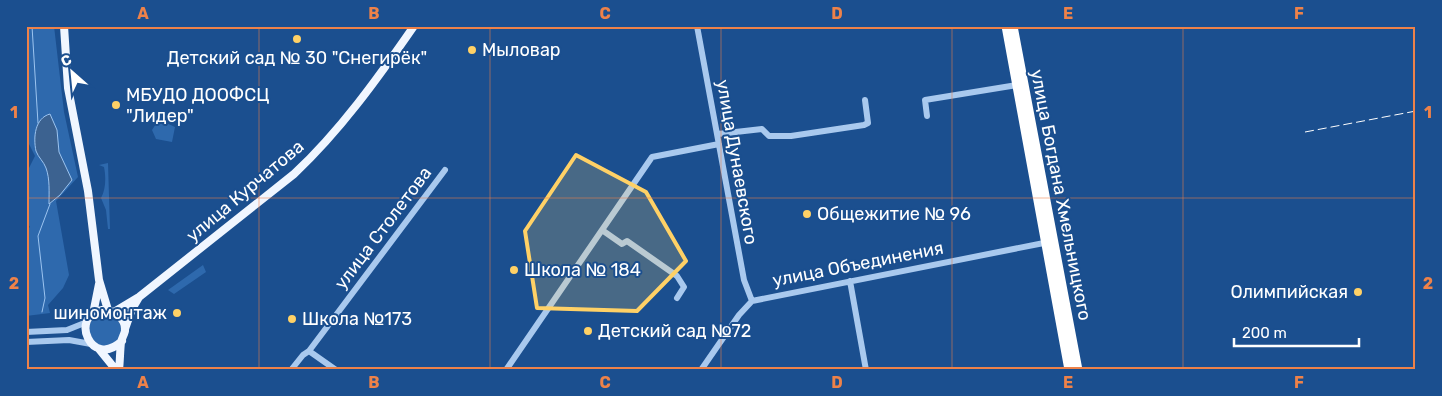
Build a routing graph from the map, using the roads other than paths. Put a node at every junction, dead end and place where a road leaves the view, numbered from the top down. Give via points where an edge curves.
1 (64, 26) edge
2 (414, 26) edge
3 (697, 26) edge
4 (1006, 26) edge
5 (1013, 26) edge
6 (1016, 85) junction
7 (865, 100) dead end
8 (927, 116) dead end
9 (718, 134) junction
10 (719, 144) junction
11 (445, 170) dead end
12 (602, 230) junction
13 (1050, 242) junction
14 (99, 280) junction
15 (850, 281) junction
16 (139, 297) junction
17 (676, 298) dead end
18 (752, 301) junction
19 (111, 311) junction
20 (93, 314) junction
21 (87, 322) junction
22 (125, 329) junction
23 (26, 332) edge
24 (122, 341) junction
25 (26, 342) edge
26 (91, 344) junction
27 (1069, 347) junction
28 (99, 349) junction
29 (309, 352) junction
30 (118, 370) edge
31 (291, 370) edge
32 (336, 370) edge
33 (506, 370) edge
34 (701, 370) edge
35 (866, 370) edge
36 (1069, 370) edge
37 (1078, 370) edge

1 - 14 main road via 68,88 88,191
2 - 16 main road, улица Курчатова via 375,82 310,159
3 - 9 street, улица Дунаевского
4 - 6 highway, улица Богдана Хмельницкого
5 - 13 highway, улица Богдана Хмельницкого
6 - 8 street via 925,100
6 - 13 highway, улица Богдана Хмельницкого
7 - 9 street via 868,123 864,125 791,136 769,136 762,129
9 - 10 street, улица Дунаевского
10 - 12 street via 652,157
10 - 18 street, улица Дунаевского via 744,280
11 - 29 street, улица Столетова
12 - 17 street via 622,244 627,241 677,276 684,287
12 - 33 street
13 - 15 street, улица Объединения
13 - 27 highway, улица Богдана Хмельницкого
14 - 19 main road
14 - 20 main road
15 - 18 street, улица Объединения
15 - 35 street
16 - 19 main road, улица Курчатова
16 - 22 main road
18 - 34 street, улица Объединения
19 - 20 main road
19 - 22 main road via 123,322
20 - 21 main road
21 - 23 street via 67,330
21 - 26 main road via 86,337
22 - 24 main road
24 - 28 main road via 108,350
24 - 30 main road
25 - 26 street via 69,340
26 - 28 main road
27 - 36 highway, улица Богдана Хмельницкого
27 - 37 highway, улица Богдана Хмельницкого
28 - 30 main road
29 - 31 street, улица Столетова via 302,354
29 - 32 street

